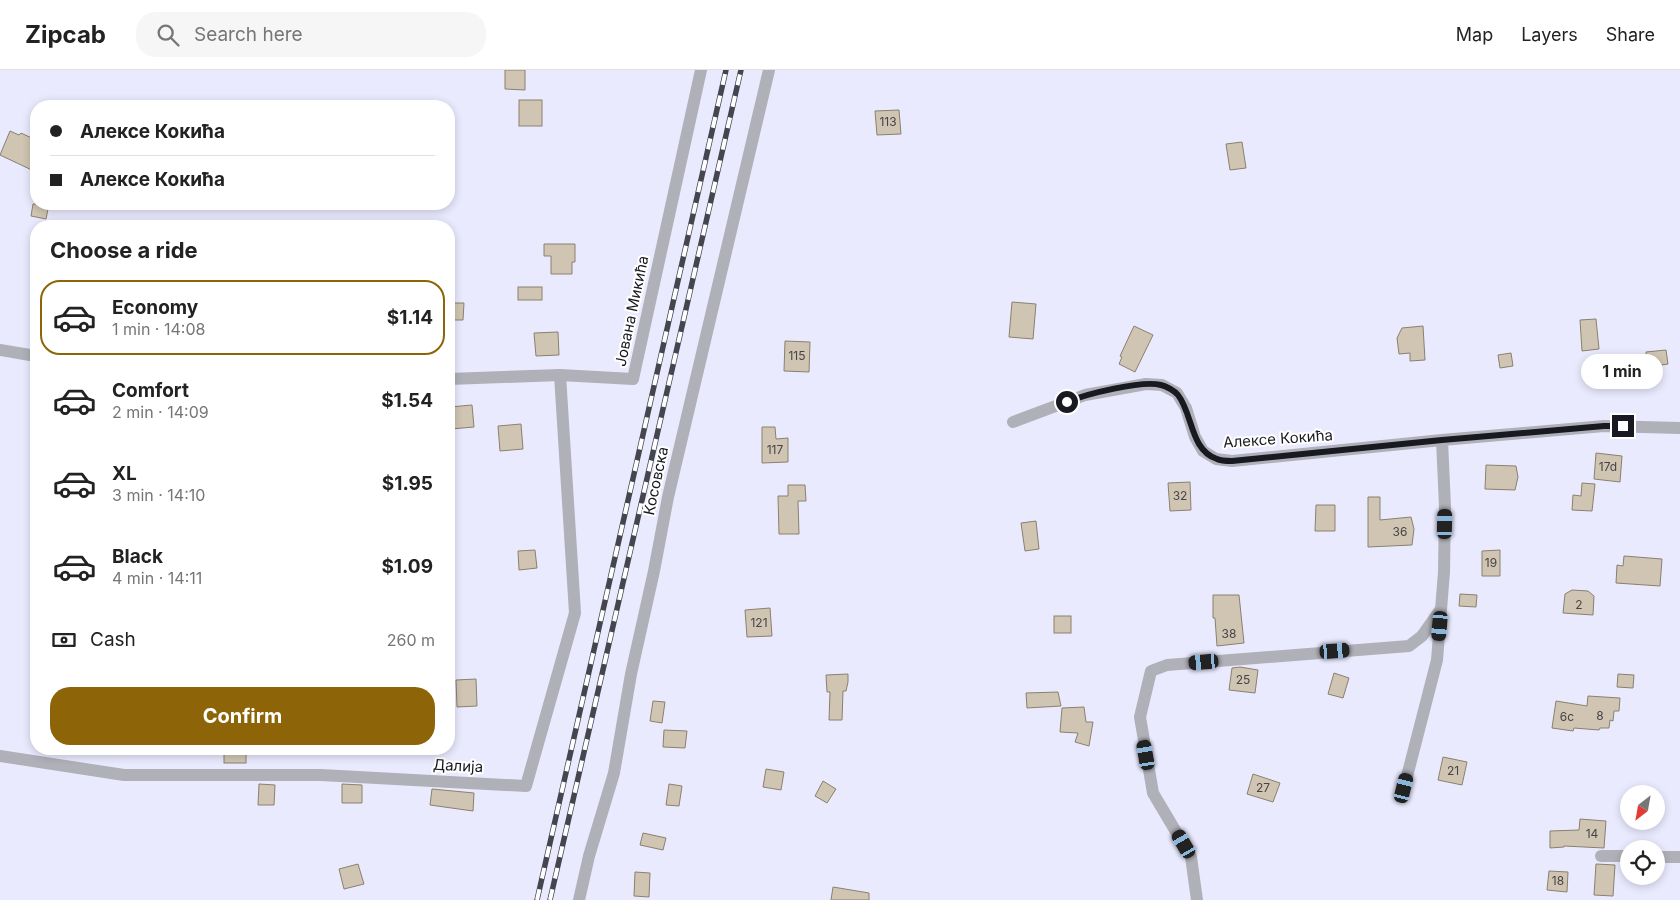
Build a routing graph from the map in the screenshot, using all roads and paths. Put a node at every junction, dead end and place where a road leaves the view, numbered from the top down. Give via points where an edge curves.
1 (701, 70) edge
2 (770, 70) edge
3 (0, 350) edge
4 (30, 355) edge
5 (560, 375) junction
6 (455, 379) edge
7 (1013, 422) dead end
8 (1680, 428) edge
9 (1442, 440) junction
10 (1441, 609) junction
11 (0, 756) edge
12 (1404, 788) dead end
13 (1601, 856) dead end
14 (1620, 856) edge
15 (1665, 856) edge
16 (1680, 857) edge
17 (579, 900) edge
18 (1197, 900) edge

1 - 5 street, Јована Микића via 633,379
2 - 17 street, Косовска via 668,497 614,773
3 - 4 street
5 - 6 street, Јована Микића
5 - 11 street, Далија via 574,613 526,786 321,775 124,775
7 - 9 street, Алексе Кокића via 1085,395 1146,384 1162,385 1177,393 1203,451 1216,459 1232,461
8 - 9 street, Алексе Кокића via 1604,426
9 - 10 street via 1445,507
10 - 12 street via 1437,660
10 - 18 street via 1422,636 1409,646 1167,664 1151,671 1140,717 1153,793 1192,857
13 - 14 street
15 - 16 street

